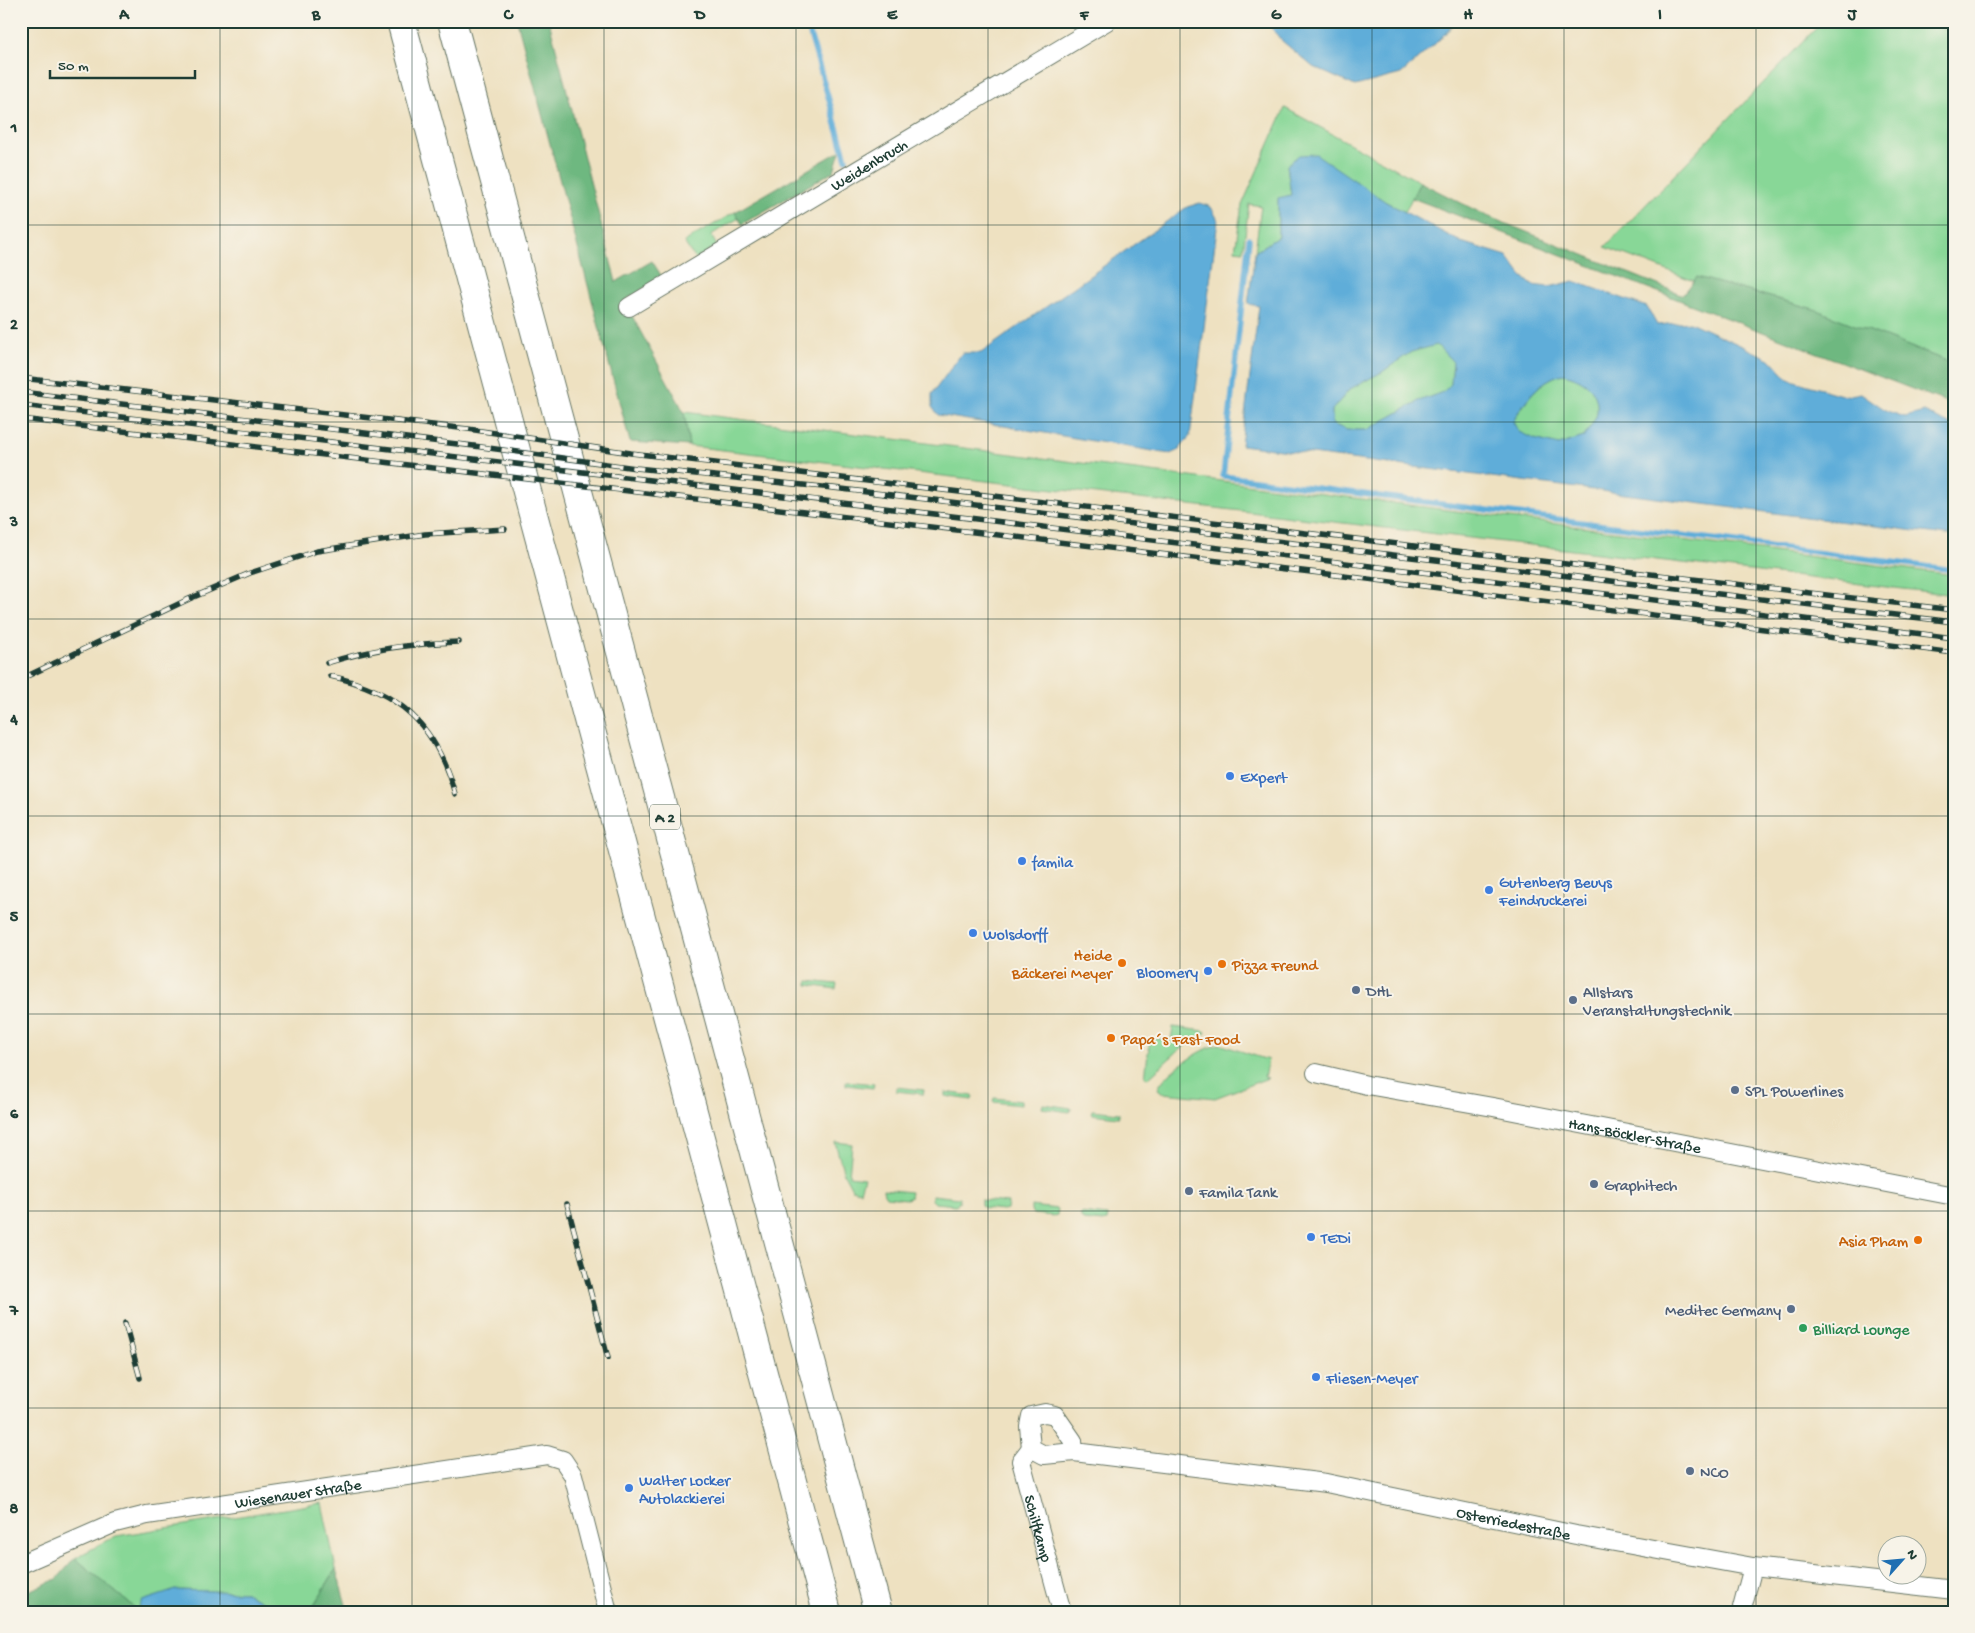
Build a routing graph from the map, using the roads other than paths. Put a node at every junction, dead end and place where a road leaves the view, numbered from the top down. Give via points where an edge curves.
1 (401, 21) edge
2 (452, 21) edge
3 (1107, 21) edge
4 (629, 307) dead end
5 (1316, 1073) dead end
6 (1954, 1196) edge
7 (1031, 1448) junction
8 (1074, 1452) junction
9 (21, 1564) edge
10 (1753, 1567) junction
11 (1954, 1590) edge
12 (608, 1612) edge
13 (827, 1612) edge
14 (878, 1612) edge
15 (1062, 1612) edge
16 (1741, 1612) edge

1 - 13 highway
2 - 14 highway, A 2
3 - 4 street, Weidenbruch
5 - 6 street, Hans-Böckler-Straße
7 - 8 street, Osterriedestraße via 1044,1455
7 - 8 street via 1028,1439 1032,1416 1045,1413 1056,1415 1063,1424 1073,1441
7 - 15 street, Schilfkamp via 1021,1461
8 - 10 street, Osterriedestraße via 1326,1483 1576,1535
9 - 12 street, Wiesenauer Straße via 115,1523 147,1515 547,1455 563,1460 573,1474
10 - 11 street, Osterriedestraße
10 - 16 street

